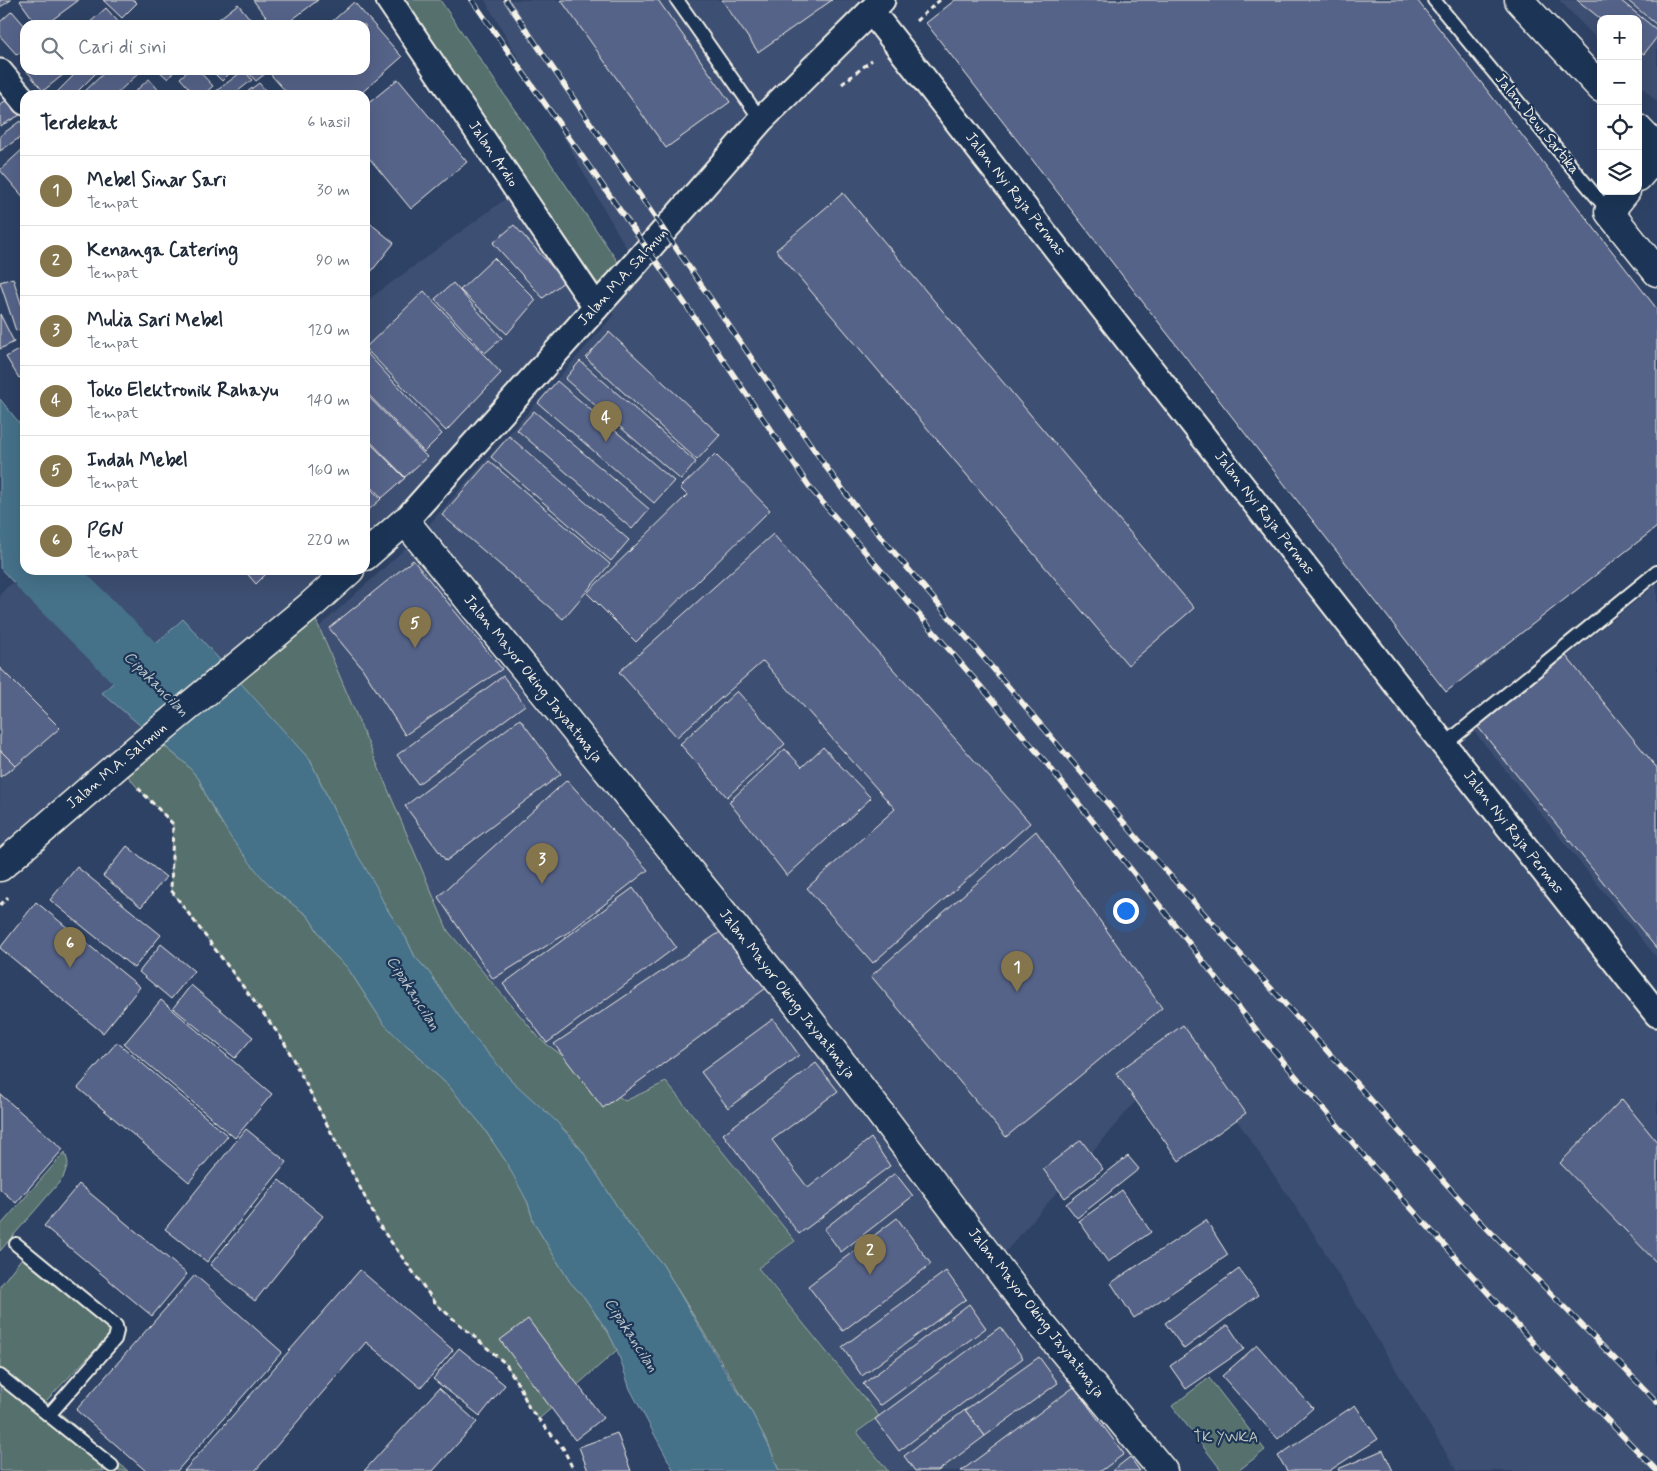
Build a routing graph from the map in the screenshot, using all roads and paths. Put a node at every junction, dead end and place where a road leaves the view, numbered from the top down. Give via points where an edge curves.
1 (389, 0) edge
2 (677, 0) edge
3 (1434, 0) edge
4 (1519, 0) edge
5 (877, 6) edge
6 (0, 72) edge
7 (1597, 84) edge
8 (20, 96) edge
9 (761, 120) junction
10 (1642, 133) edge
11 (1657, 149) edge
12 (1657, 155) edge
13 (1642, 172) edge
14 (1623, 195) edge
15 (1609, 212) junction
16 (1657, 272) edge
17 (596, 307) junction
18 (405, 521) junction
19 (370, 550) edge
20 (1657, 572) edge
21 (344, 575) edge
22 (1444, 745) junction
23 (120, 764) junction
24 (0, 867) edge
25 (1654, 1006) edge
26 (16, 1244) dead end
27 (0, 1376) edge
28 (49, 1415) junction
29 (112, 1466) dead end
30 (574, 1471) edge
31 (1164, 1471) edge

1 - 17 street, Jalan Ardio
2 - 9 lane
3 - 15 lane, Jalan Dewi Sartika
4 - 7 street
5 - 9 street, Jalan M.A. Salmun
5 - 22 street, Jalan Nyi Raja Permas
6 - 8 street
9 - 17 street, Jalan M.A. Salmun
10 - 11 street
12 - 13 street
14 - 15 street
15 - 16 street, Jalan Dewi Sartika
17 - 18 street, Jalan M.A. Salmun
18 - 19 street, Jalan M.A. Salmun
18 - 31 street, Jalan Mayor Oking Jayaatmaja via 794,1000 1036,1318
20 - 22 lane
21 - 23 street, Jalan M.A. Salmun
22 - 25 street, Jalan Nyi Raja Permas
23 - 24 street, Jalan M.A. Salmun
23 - 30 path via 135,785 173,824 171,890 283,1040 381,1228 437,1305 506,1364 529,1408 563,1448
26 - 28 lane via 116,1326 117,1331 116,1339
27 - 28 lane
28 - 29 lane

